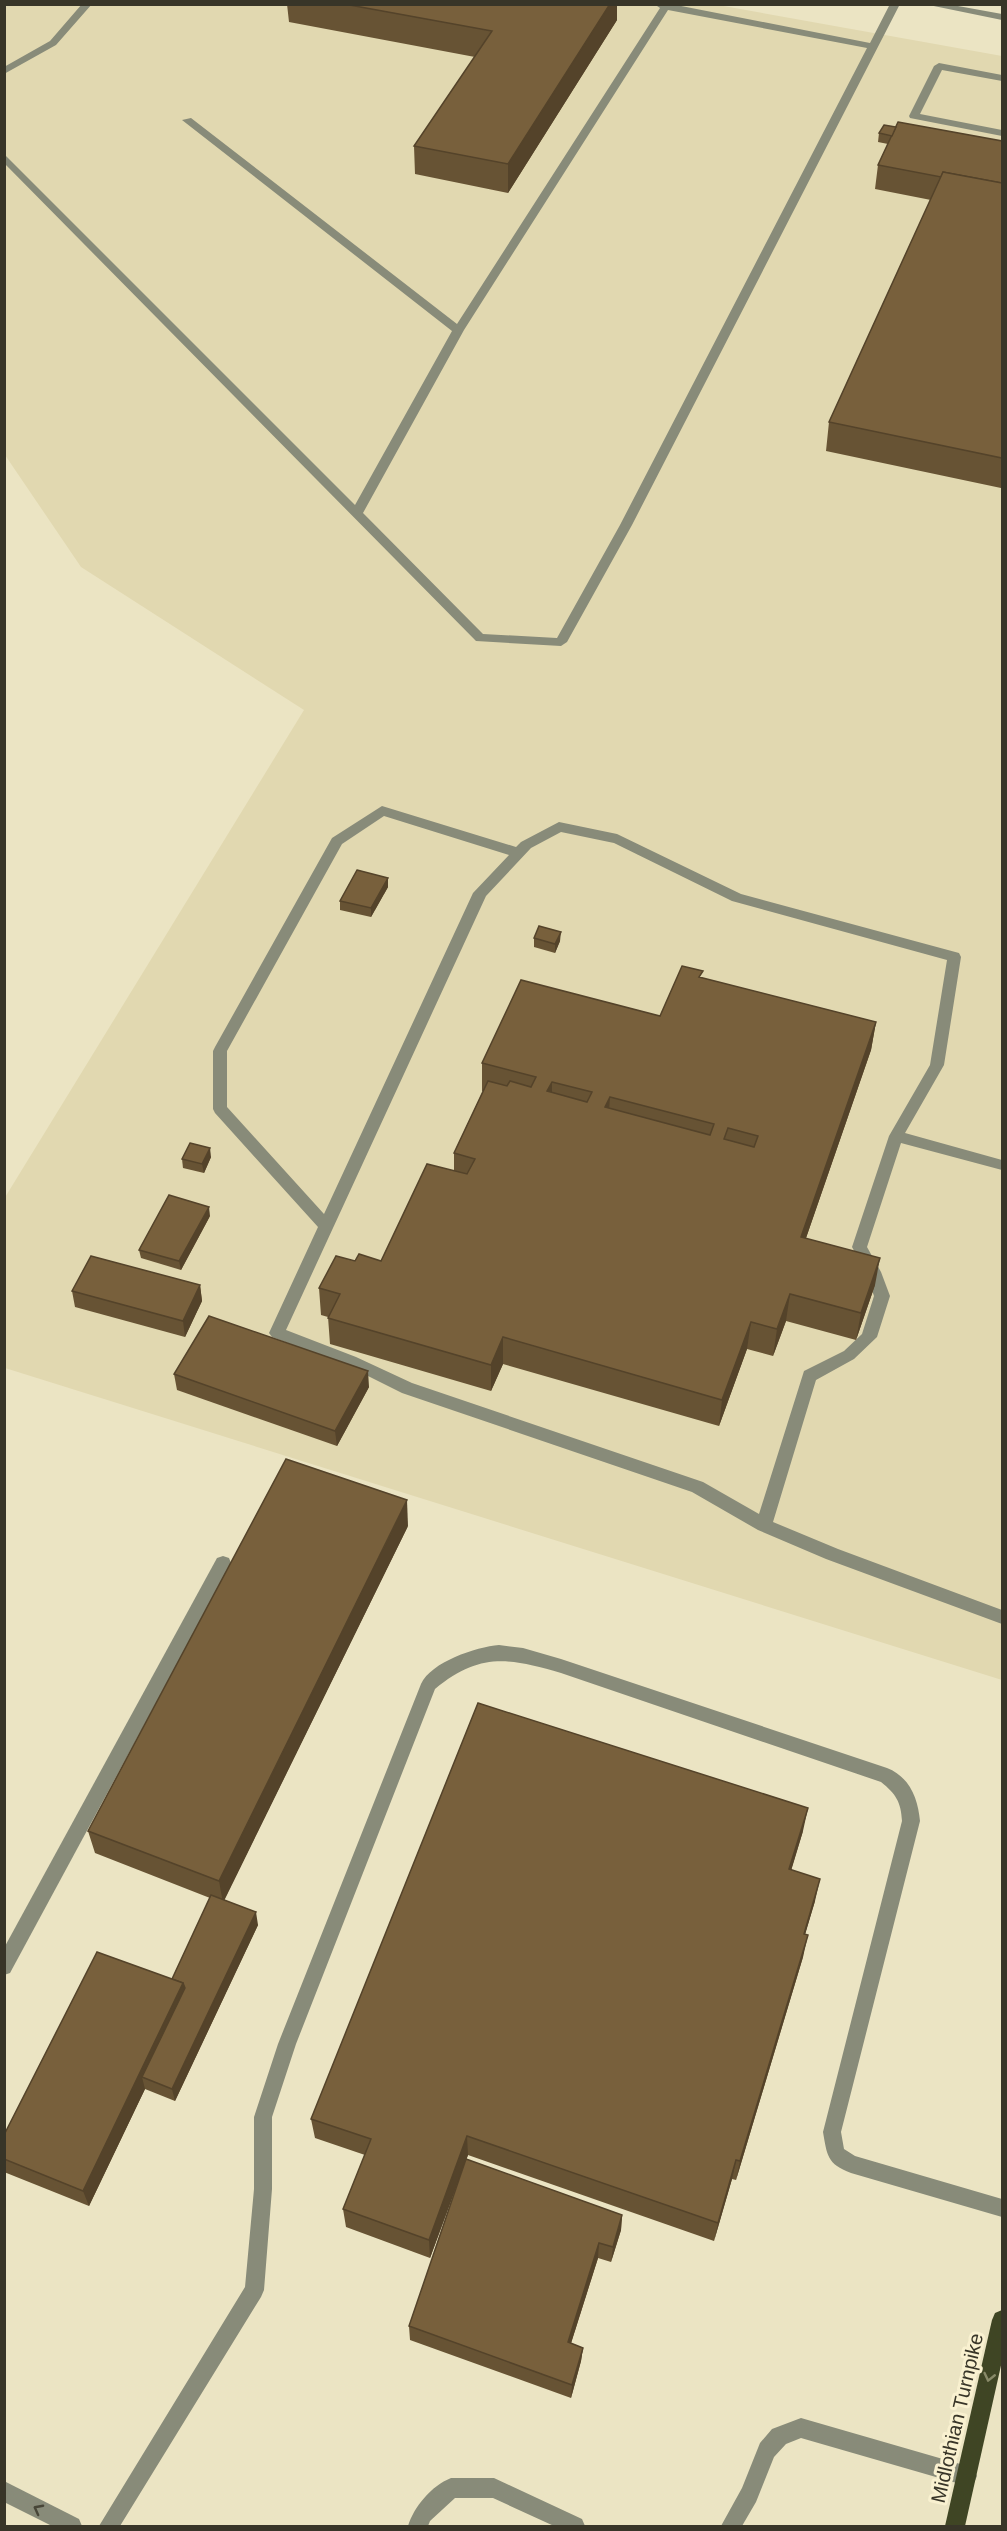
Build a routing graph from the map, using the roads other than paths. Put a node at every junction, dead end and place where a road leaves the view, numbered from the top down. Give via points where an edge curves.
1 (88, 4) edge
2 (895, 4) edge
3 (928, 4) edge
4 (662, 5) edge
5 (1002, 17) edge
6 (873, 46) junction
7 (4, 71) edge
8 (1002, 78) edge
9 (187, 120) dead end
10 (1002, 133) edge
11 (4, 157) edge
12 (459, 330) junction
13 (356, 515) junction
14 (519, 853) junction
15 (896, 1136) junction
16 (1002, 1164) edge
17 (326, 1226) junction
18 (764, 1525) junction
19 (223, 1563) dead end
20 (1002, 1617) edge
21 (4, 1967) edge
22 (1002, 2208) edge
23 (1002, 2320) edge
24 (967, 2476) junction
25 (4, 2491) edge
26 (72, 2526) edge
27 (109, 2526) edge
28 (418, 2526) edge
29 (575, 2526) edge
30 (731, 2526) edge
31 (955, 2526) edge

1 - 7 street via 53,43
2 - 6 street
3 - 5 street
4 - 6 street
4 - 12 street
6 - 13 street via 626,525 561,642 480,638
8 - 10 street via 939,66 914,116
9 - 12 street
11 - 13 street
12 - 13 street
14 - 15 street via 559,827 617,839 737,898 954,957 937,1065
14 - 17 street via 480,893
14 - 17 street via 382,811 337,841 220,1051 220,1109
15 - 16 street
15 - 18 street via 859,1247 882,1296 869,1337 849,1355 809,1376
17 - 18 street via 277,1333 351,1361 407,1388 697,1487
18 - 20 street
19 - 21 street
22 - 27 street via 851,2164 837,2154 832,2132 911,1821 909,1800 903,1789 887,1776 561,1666 509,1652 482,1654 442,1672 429,1684 287,2044 263,2117 263,2189 254,2290
23 -> 24 main road, Midlothian Turnpike
24 - 30 street via 801,2428 779,2436 767,2450
24 - 31 main road, Midlothian Turnpike
26 -> 25 street
28 - 29 street via 423,2514 452,2488 494,2488

